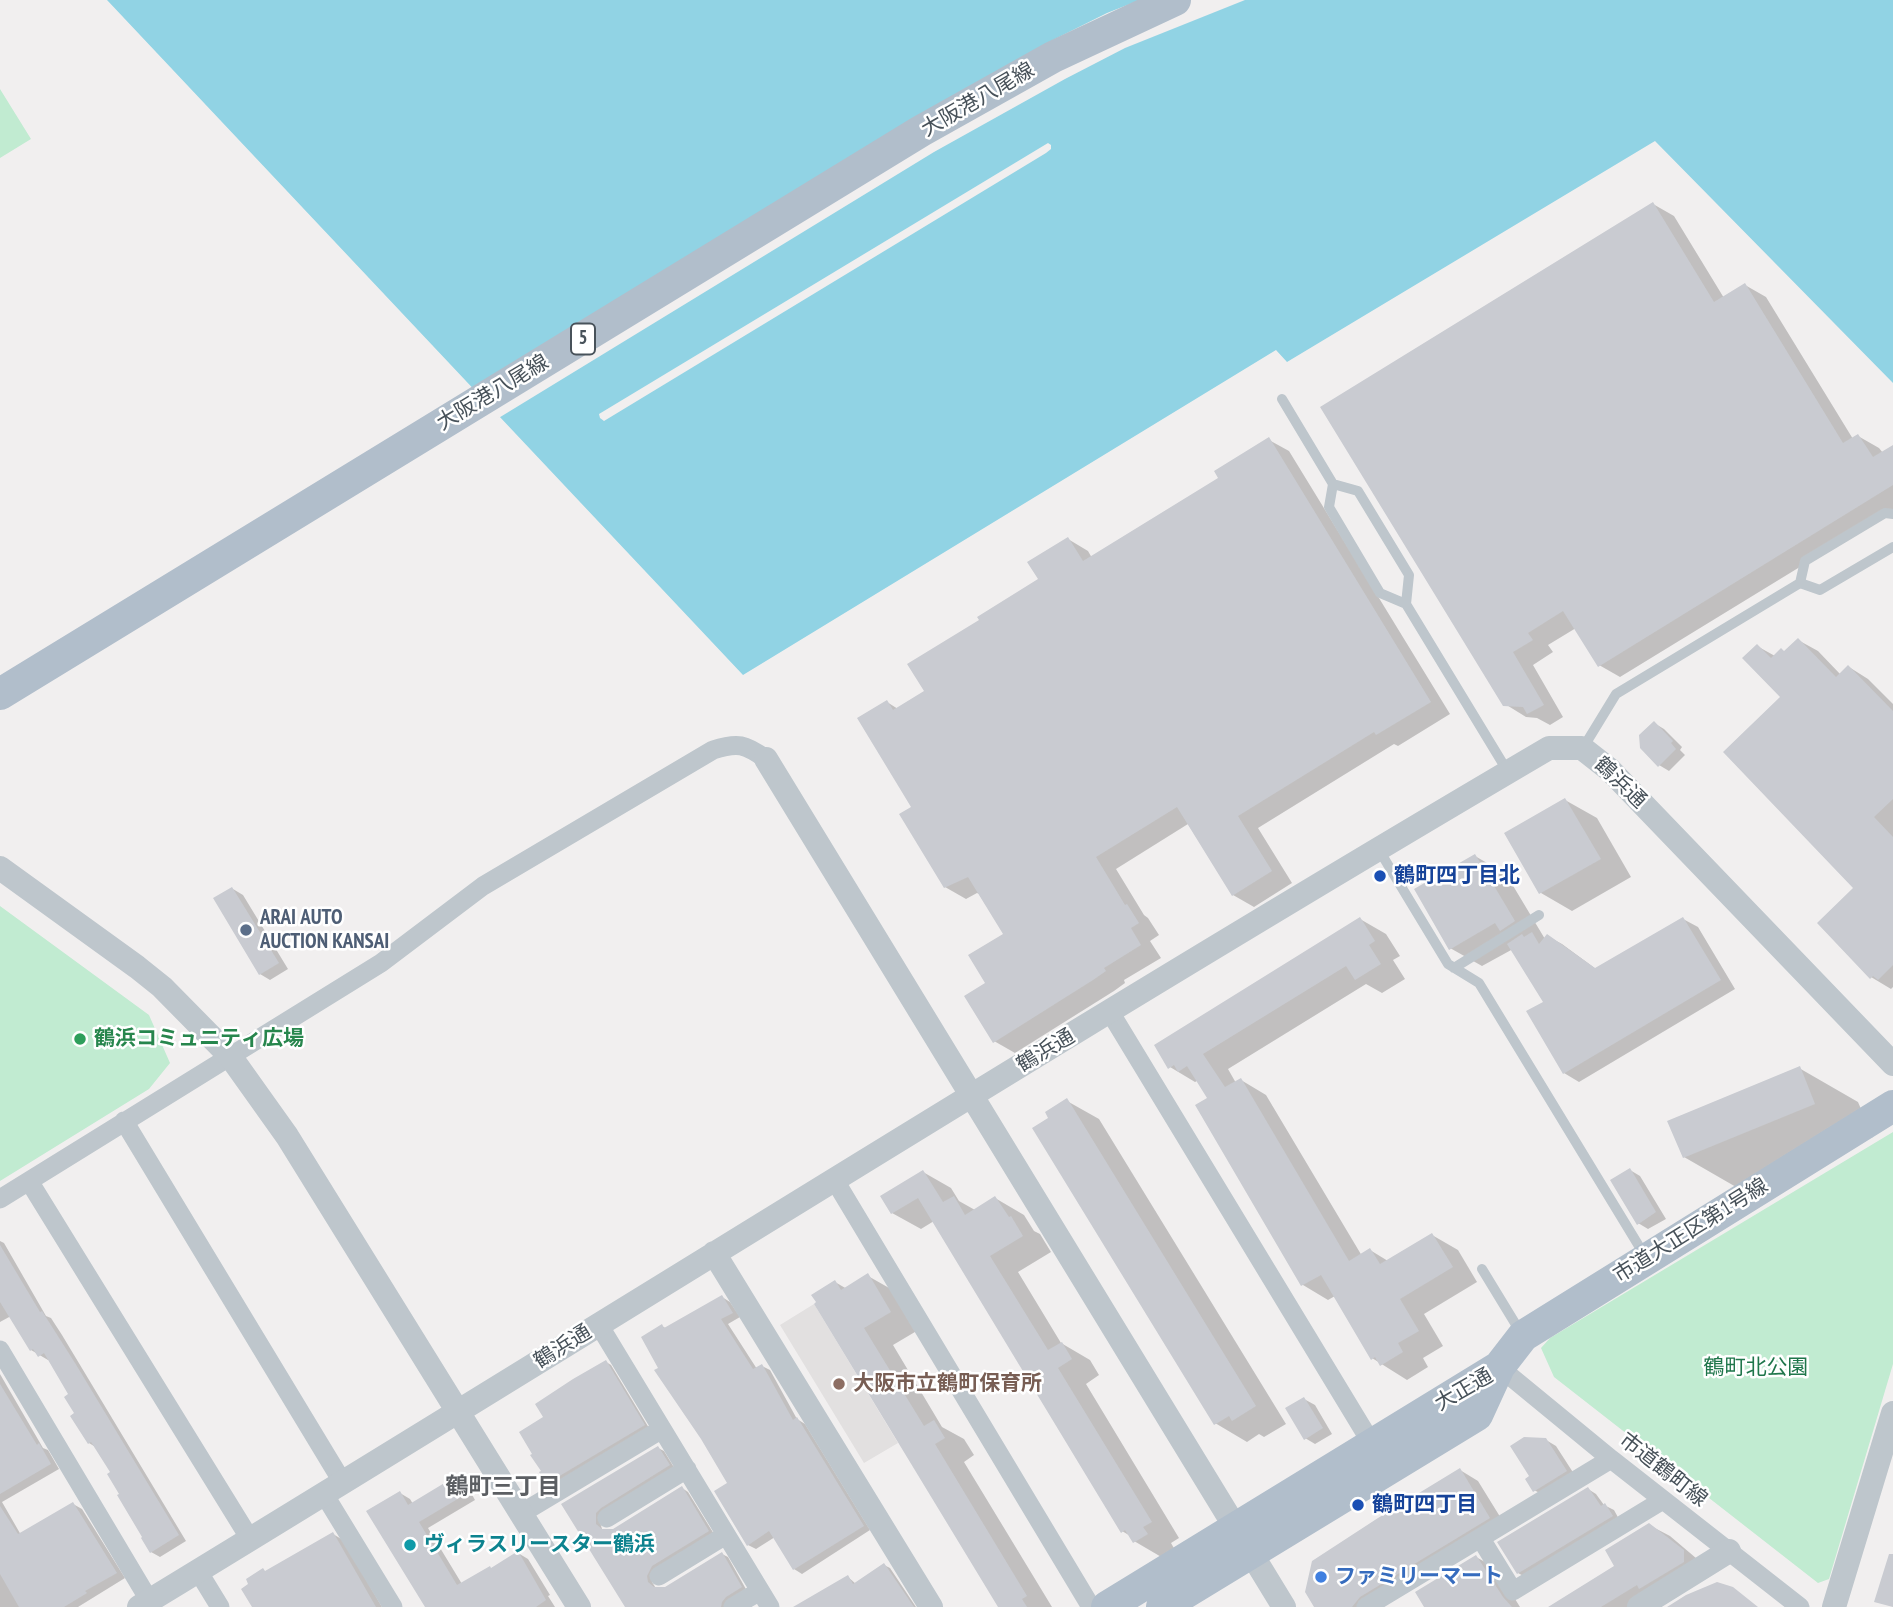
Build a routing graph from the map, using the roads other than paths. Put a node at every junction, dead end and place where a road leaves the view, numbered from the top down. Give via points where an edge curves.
1 (1175, 0) edge
2 (1282, 399) dead end
3 (1333, 484) junction
4 (1893, 514) edge
5 (1893, 547) edge
6 (1800, 583) junction
7 (1406, 604) junction
8 (0, 694) edge
9 (1582, 748) junction
10 (766, 760) joint
11 (1508, 772) junction
12 (1378, 850) junction
13 (0, 869) edge
14 (1539, 915) dead end
15 (1454, 968) junction
16 (1110, 1012) junction
17 (230, 1056) junction
18 (1893, 1064) edge
19 (970, 1096) junction
20 (1893, 1106) edge
21 (124, 1121) junction
22 (834, 1179) junction
23 (29, 1181) junction
24 (0, 1199) edge
25 (714, 1253) junction
26 (1646, 1258) junction
27 (1482, 1269) dead end
28 (599, 1325) junction
29 (1523, 1336) junction
30 (0, 1350) edge
31 (1499, 1367) junction
32 (459, 1412) junction
33 (1893, 1413) edge
34 (662, 1429) junction
35 (1372, 1444) junction
36 (1889, 1445) edge
37 (1611, 1459) junction
38 (687, 1469) junction
39 (334, 1488) junction
40 (1663, 1500) junction
41 (522, 1513) junction
42 (607, 1518) dead end
43 (726, 1535) junction
44 (250, 1539) junction
45 (1480, 1539) junction
46 (1244, 1541) junction
47 (1729, 1551) junction
48 (198, 1571) junction
49 (659, 1576) dead end
50 (765, 1599) edge
51 (144, 1604) edge
52 (220, 1607) edge
53 (393, 1607) edge
54 (579, 1607) edge
55 (733, 1607) edge
56 (932, 1607) edge
57 (1091, 1607) edge
58 (1107, 1607) edge
59 (1162, 1607) edge
60 (1284, 1607) edge
61 (1366, 1607) edge
62 (1639, 1607) edge
63 (1800, 1607) edge
64 (1834, 1607) edge

1 - 8 main road, 大阪港八尾線 / 5 via 1053,57 921,131
2 - 3 lane
3 - 7 lane via 1329,508 1380,593
3 - 7 lane via 1358,491 1409,575
4 - 6 lane via 1885,513 1805,561
5 - 6 lane via 1821,590
6 - 9 lane via 1616,694
7 - 11 lane
9 - 11 street, 鶴浜通 via 1549,748
9 - 18 street, 鶴浜通 via 1610,770
10 - 17 street via 749,747 731,744 713,750 483,886 382,963
10 - 19 street
11 - 12 street, 鶴浜通
12 - 15 lane
12 - 16 street, 鶴浜通
13 - 17 street via 162,987
14 - 15 lane
15 - 26 lane via 1479,984
16 - 19 street, 鶴浜通
16 - 35 street
17 - 21 street
17 - 32 street via 287,1136
19 - 22 street, 鶴浜通
19 - 46 street
20 - 26 main road, 市道大正区第1号線
21 - 23 street
21 - 39 street
22 - 25 street, 鶴浜通
22 - 57 street
23 - 24 street
23 - 44 street
25 - 28 street, 鶴浜通
25 - 56 street
26 - 29 main road, 市道大正区第1号線
27 - 29 lane
28 - 32 street, 鶴浜通
28 - 34 street
29 - 31 main road, 市道大正区第1号線
30 - 51 street
31 - 35 main road, 大正通
31 - 37 street, 市道鶴町線
31 - 46 main road, 大正通 via 1477,1415
32 - 39 street, 鶴浜通
32 - 41 street
33 - 36 street
34 - 38 street
34 - 41 street
35 - 46 main road, 大正通
36 - 64 street
37 - 40 street, 市道鶴町線
37 - 45 street
38 - 42 street
38 - 43 street
39 - 44 street, 鶴浜通
39 - 53 street
40 - 45 street via 1513,1591
40 - 47 street, 市道鶴町線
41 - 54 street
43 - 49 street
43 - 50 street
44 - 48 street, 鶴浜通
45 - 61 street
46 - 58 main road, 大正通
46 - 59 main road, 大正通
46 - 60 street
47 - 62 street
47 - 63 street, 市道鶴町線
48 - 51 street, 鶴浜通
48 - 52 street
50 - 55 street

